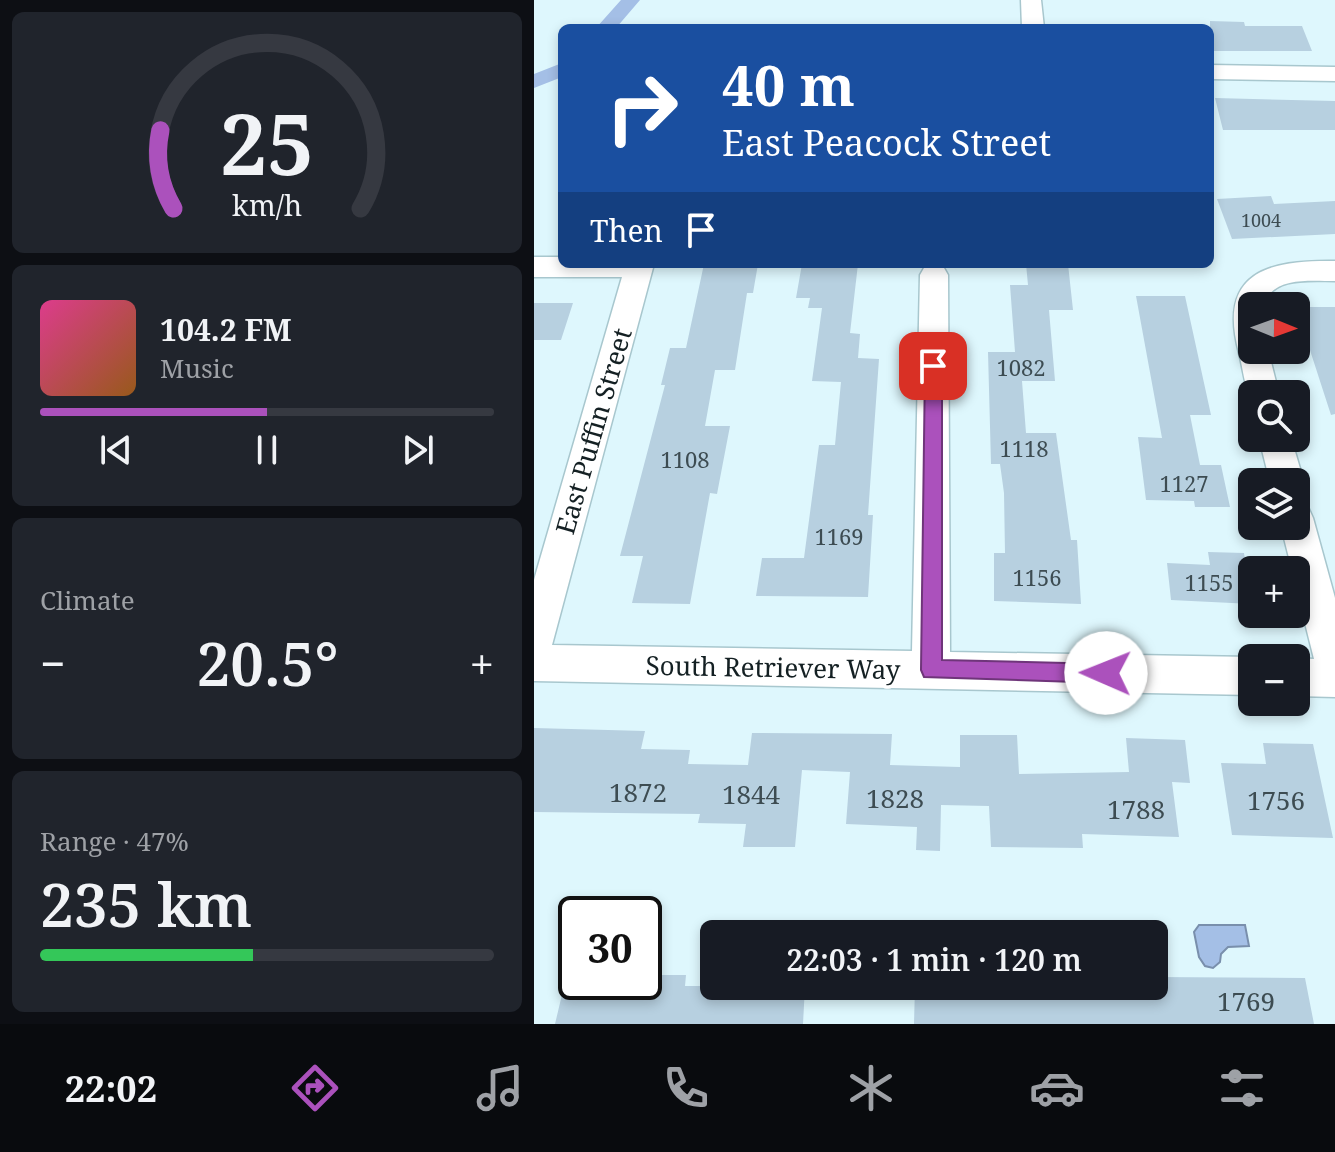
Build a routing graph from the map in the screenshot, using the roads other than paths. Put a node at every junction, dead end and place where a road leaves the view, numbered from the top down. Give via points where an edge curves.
1 (1031, 0) edge
2 (1033, 24) edge
3 (1214, 72) edge
4 (1335, 74) edge
5 (534, 267) edge
6 (558, 267) edge
7 (638, 268) edge
8 (1335, 271) edge
9 (934, 275) dead end
10 (1252, 292) edge
11 (1302, 540) edge
12 (534, 644) edge
13 (534, 663) edge
14 (1335, 668) edge
15 (931, 670) junction
16 (1238, 676) edge
17 (1310, 677) edge
18 (1335, 678) edge

1 - 2 street
3 - 4 street
5 - 6 street
7 - 12 street, East Puffin Street
8 - 10 street via 1302,270 1263,282
9 - 15 street
11 - 14 street
13 - 15 street, South Retriever Way
15 - 16 street, South Retriever Way
17 - 18 street

